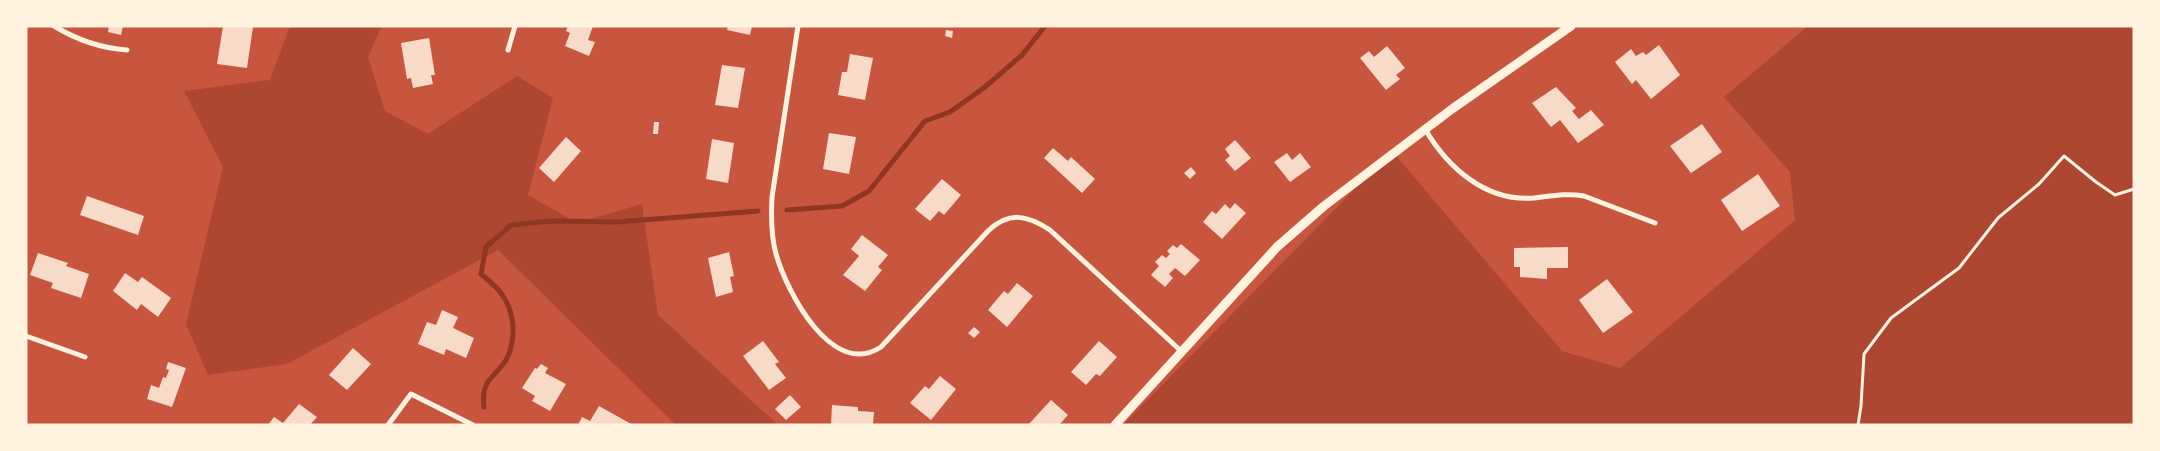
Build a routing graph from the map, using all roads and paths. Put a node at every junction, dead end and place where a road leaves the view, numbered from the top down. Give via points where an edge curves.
1 (54, 26) edge
2 (515, 26) edge
3 (798, 26) edge
4 (1571, 26) edge
5 (126, 50) dead end
6 (508, 50) dead end
7 (1425, 129) junction
8 (2134, 189) edge
9 (1655, 223) dead end
10 (26, 336) edge
11 (1181, 351) junction
12 (84, 357) dead end
13 (388, 425) edge
14 (473, 425) edge
15 (1114, 425) edge
16 (1858, 425) edge

1 - 5 street via 74,38 106,48
2 - 6 street
3 - 11 street via 771,220 775,252 783,276 806,316 829,342 849,353 872,353 895,334 988,231 996,224 1018,217 1030,218 1050,230
4 - 7 street
7 - 9 street via 1442,155 1458,171 1487,190 1532,198 1578,195
7 - 11 street via 1324,206 1277,247
8 - 16 path via 2116,194 2064,156 2039,184 1998,218 1959,268 1891,318 1864,354
10 - 12 street
11 - 15 street
13 - 14 street via 411,394

